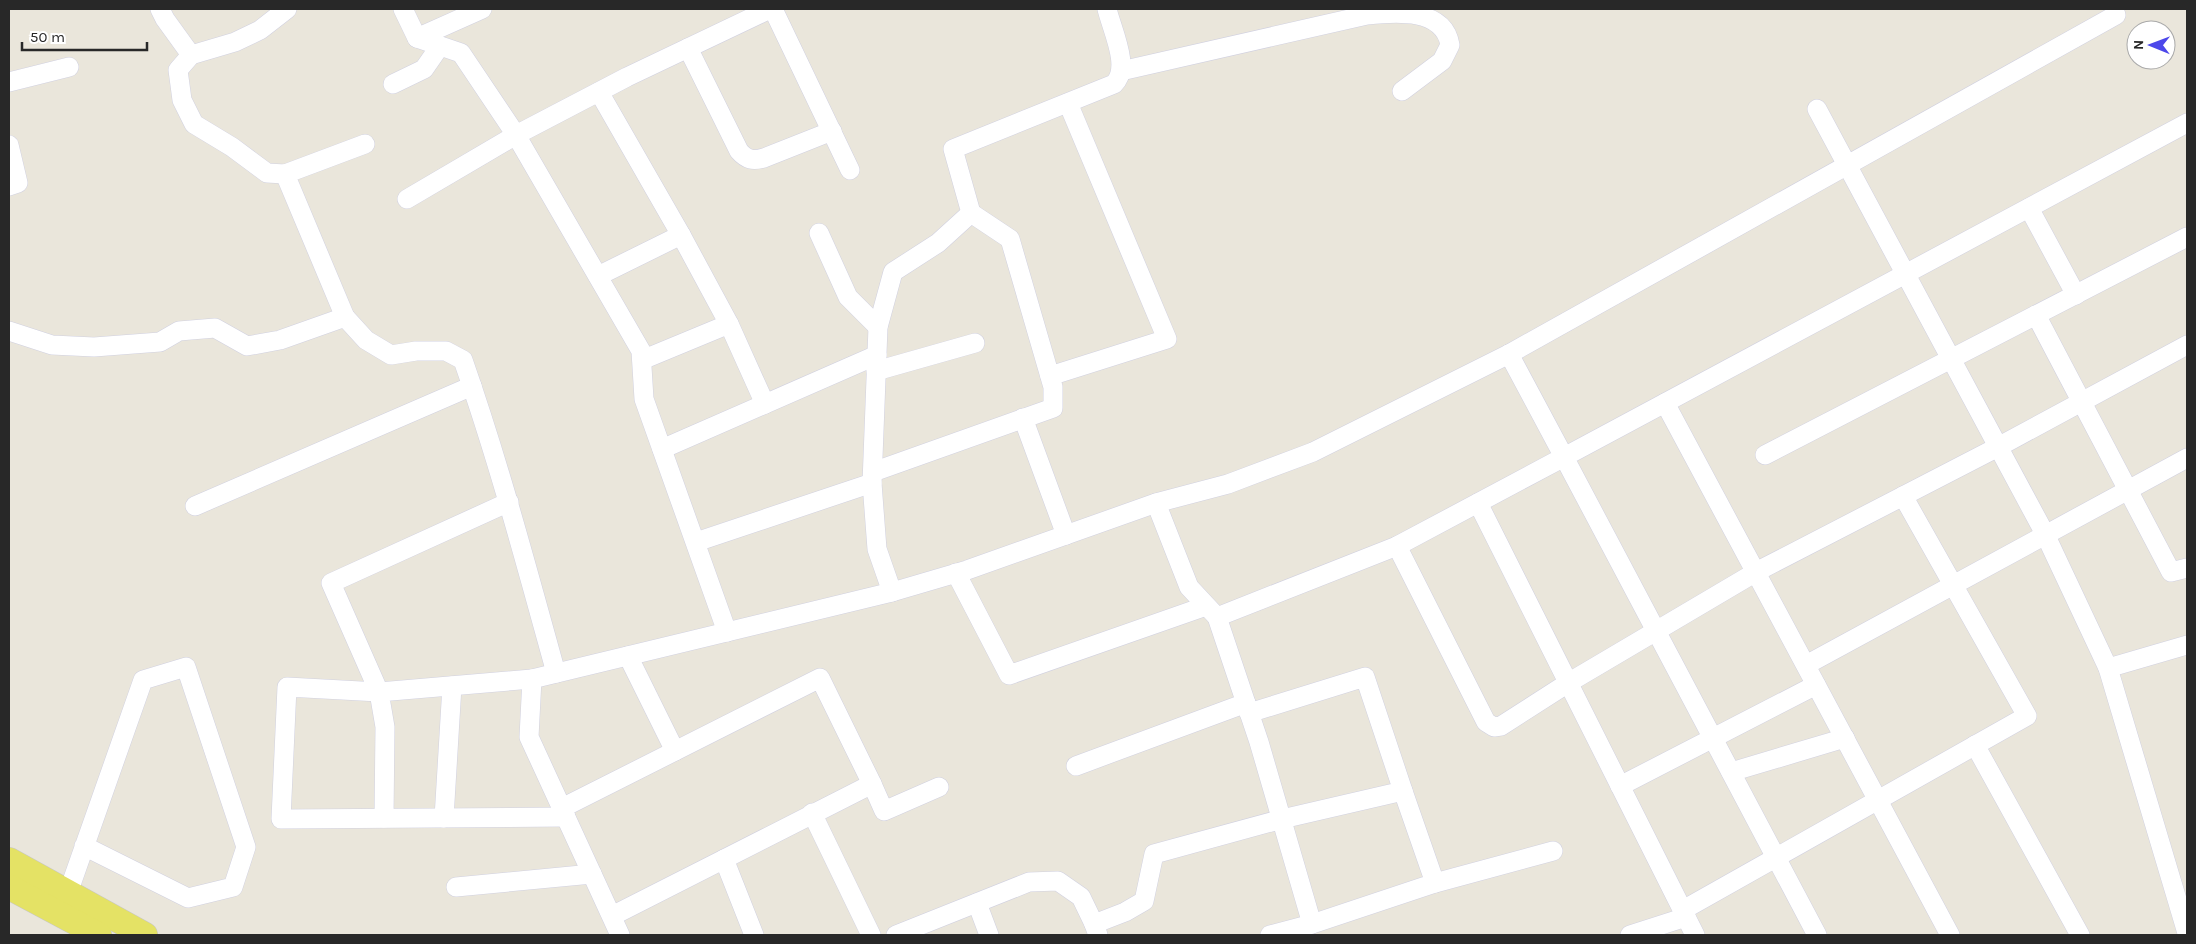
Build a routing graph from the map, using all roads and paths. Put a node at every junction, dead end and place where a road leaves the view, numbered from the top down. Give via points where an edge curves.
1 (160, 9) edge
2 (403, 9) edge
3 (482, 9) edge
4 (771, 9) edge
5 (1107, 9) edge
6 (283, 10) edge
7 (2116, 15) dead end
8 (416, 38) junction
9 (440, 46) junction
10 (688, 48) junction
11 (191, 55) junction
12 (69, 67) dead end
13 (1121, 71) junction
14 (9, 82) edge
15 (393, 84) dead end
16 (1402, 91) dead end
17 (599, 92) junction
18 (1068, 103) junction
19 (1817, 109) dead end
20 (2187, 123) edge
21 (832, 131) junction
22 (516, 135) junction
23 (366, 144) dead end
24 (9, 145) edge
25 (1847, 166) junction
26 (850, 170) dead end
27 (285, 174) junction
28 (9, 186) edge
29 (406, 199) dead end
30 (2029, 208) junction
31 (971, 213) junction
32 (819, 233) dead end
33 (681, 236) junction
34 (2187, 237) edge
35 (1905, 274) junction
36 (598, 276) junction
37 (2076, 295) junction
38 (2036, 316) junction
39 (345, 317) junction
40 (729, 324) junction
41 (878, 327) junction
42 (9, 330) edge
43 (975, 343) dead end
44 (2187, 345) edge
45 (1510, 354) junction
46 (1951, 359) junction
47 (642, 360) junction
48 (877, 363) junction
49 (1050, 376) junction
50 (472, 386) junction
51 (2081, 402) junction
52 (1665, 403) junction
53 (765, 404) junction
54 (1023, 418) junction
55 (1998, 447) junction
56 (662, 449) junction
57 (1765, 455) dead end
58 (1564, 457) junction
59 (2187, 458) edge
60 (873, 477) junction
61 (2128, 489) junction
62 (1903, 496) junction
63 (508, 502) junction
64 (1156, 503) junction
65 (1478, 503) junction
66 (196, 506) dead end
67 (2045, 534) junction
68 (1066, 535) junction
69 (696, 542) junction
70 (1398, 546) junction
71 (2187, 568) edge
72 (1756, 572) junction
73 (956, 573) junction
74 (1953, 585) junction
75 (892, 592) junction
76 (1212, 612) junction
77 (1656, 631) junction
78 (727, 632) junction
79 (2187, 645) edge
80 (628, 656) junction
81 (1806, 665) junction
82 (2108, 668) junction
83 (556, 673) junction
84 (532, 679) junction
85 (1568, 683) junction
86 (1816, 685) junction
87 (452, 686) junction
88 (379, 692) junction
89 (1248, 708) junction
90 (1713, 738) junction
91 (1845, 738) junction
92 (1976, 745) junction
93 (675, 751) junction
94 (1076, 766) dead end
95 (1731, 772) junction
96 (872, 784) junction
97 (939, 786) dead end
98 (1620, 786) junction
99 (1403, 791) junction
100 (1878, 800) junction
101 (564, 813) junction
102 (812, 813) junction
103 (384, 818) junction
104 (444, 818) junction
105 (1282, 820) junction
106 (84, 846) junction
107 (1553, 851) dead end
108 (1776, 858) junction
109 (724, 859) junction
110 (9, 860) edge
111 (592, 874) junction
112 (1435, 883) junction
113 (9, 887) edge
114 (456, 887) dead end
115 (68, 892) junction
116 (976, 903) junction
117 (1684, 914) junction
118 (612, 916) junction
119 (1312, 924) junction
120 (1096, 930) edge
121 (2187, 932) edge
122 (99, 935) edge
123 (145, 935) edge
124 (620, 935) edge
125 (754, 935) edge
126 (871, 935) edge
127 (896, 935) edge
128 (989, 935) edge
129 (1270, 935) edge
130 (1630, 935) edge
131 (1695, 935) edge
132 (1817, 935) edge
133 (1950, 935) edge
134 (2080, 935) edge
135 (2181, 935) edge

1 - 11 street
2 - 8 street
3 - 8 street
4 - 10 street
4 - 21 street
5 - 13 street
6 - 11 street via 260,30 235,42
7 - 25 street
8 - 9 street
9 - 15 street via 424,69
9 - 22 street via 461,53
10 - 17 street
10 - 21 street via 745,158 764,158
11 - 27 street via 178,70 182,100 194,124 266,173
12 - 14 street
13 - 16 street via 1368,15 1402,12 1441,25 1450,45 1442,61
13 - 18 street via 1114,84
17 - 22 street
17 - 33 street
18 - 31 street via 954,149
18 - 49 street via 1168,339
19 - 25 street
20 - 30 street
21 - 26 street
22 - 29 street
22 - 36 street
23 - 27 street
24 - 28 street via 18,183
25 - 35 street
25 - 45 street
27 - 39 street
30 - 35 street
30 - 37 street
31 - 41 street via 938,243 893,272
31 - 49 street via 1010,239
32 - 41 street via 848,297
33 - 36 street
33 - 40 street
34 - 37 street
35 - 46 street
35 - 52 street
36 - 47 street via 641,351
37 - 38 street
38 - 46 street
38 - 51 street
39 - 42 street via 280,340 248,346 215,328 179,331 160,342 94,347 52,345
39 - 50 street via 366,340 391,355 446,351 463,360
40 - 47 street
40 - 53 street
41 - 48 street
43 - 48 street
44 - 51 street
45 - 58 street
45 - 64 street via 1313,452 1228,484
46 - 55 street
46 - 57 street
47 - 56 street via 644,399
48 - 53 street
48 - 60 street
49 - 54 street via 1053,408
50 - 63 street
50 - 66 street
51 - 55 street
51 - 61 street
52 - 58 street
52 - 72 street
53 - 56 street
54 - 60 street
54 - 68 street
55 - 62 street
55 - 67 street
56 - 69 street
58 - 65 street
58 - 77 street
59 - 61 street
60 - 69 street
60 - 75 street via 876,549
61 - 67 street
61 - 71 street via 2172,572
62 - 72 street
62 - 74 street
63 - 83 street
63 - 88 street via 331,583
64 - 68 street
64 - 76 street via 1188,587
65 - 70 street
65 - 85 street
67 - 74 street
67 - 82 street
68 - 73 street
69 - 78 street
70 - 76 street
70 - 85 street via 1489,726 1501,726
72 - 77 street
72 - 81 street
73 - 75 street
73 - 76 street via 1009,675
74 - 81 street
74 - 92 street via 2027,716
75 - 78 street
76 - 89 street
77 - 85 street
77 - 90 street
78 - 80 street
79 - 82 street
80 - 83 street
80 - 93 street
81 - 86 street
82 - 121 street
83 - 84 street
84 - 87 street
84 - 101 street via 529,736
85 - 98 street
86 - 90 street
86 - 91 street
87 - 88 street
87 - 104 street
88 - 103 street via 385,726
88 - 103 street via 287,687 281,819
89 - 94 street
89 - 99 street via 1365,677
89 - 105 street
90 - 95 street
90 - 98 street
91 - 95 street
91 - 100 street
92 - 100 street
92 - 134 street
93 - 96 street via 820,678
93 - 101 street
95 - 108 street
96 - 97 street via 884,811
96 - 102 street
98 - 117 street
99 - 105 street
99 - 112 street
100 - 108 street
100 - 133 street
101 - 104 street
101 - 111 street
102 - 109 street
102 - 126 street
103 - 104 street
105 - 119 street
105 - 120 street via 1154,854 1144,901
106 - 106 street via 143,680 186,667 246,847 233,887 188,898
106 - 115 street
107 - 112 street
108 - 117 street
108 - 132 street
109 - 118 street
109 - 125 street
110 - 115 main road
111 - 114 street
111 - 118 street
112 - 119 street
113 - 122 main road
115 - 123 main road
116 - 120 street via 1029,882 1058,881 1081,897
116 - 127 street
116 - 128 street
117 - 130 street
117 - 131 street
118 - 124 street
119 - 129 street
121 - 135 street

